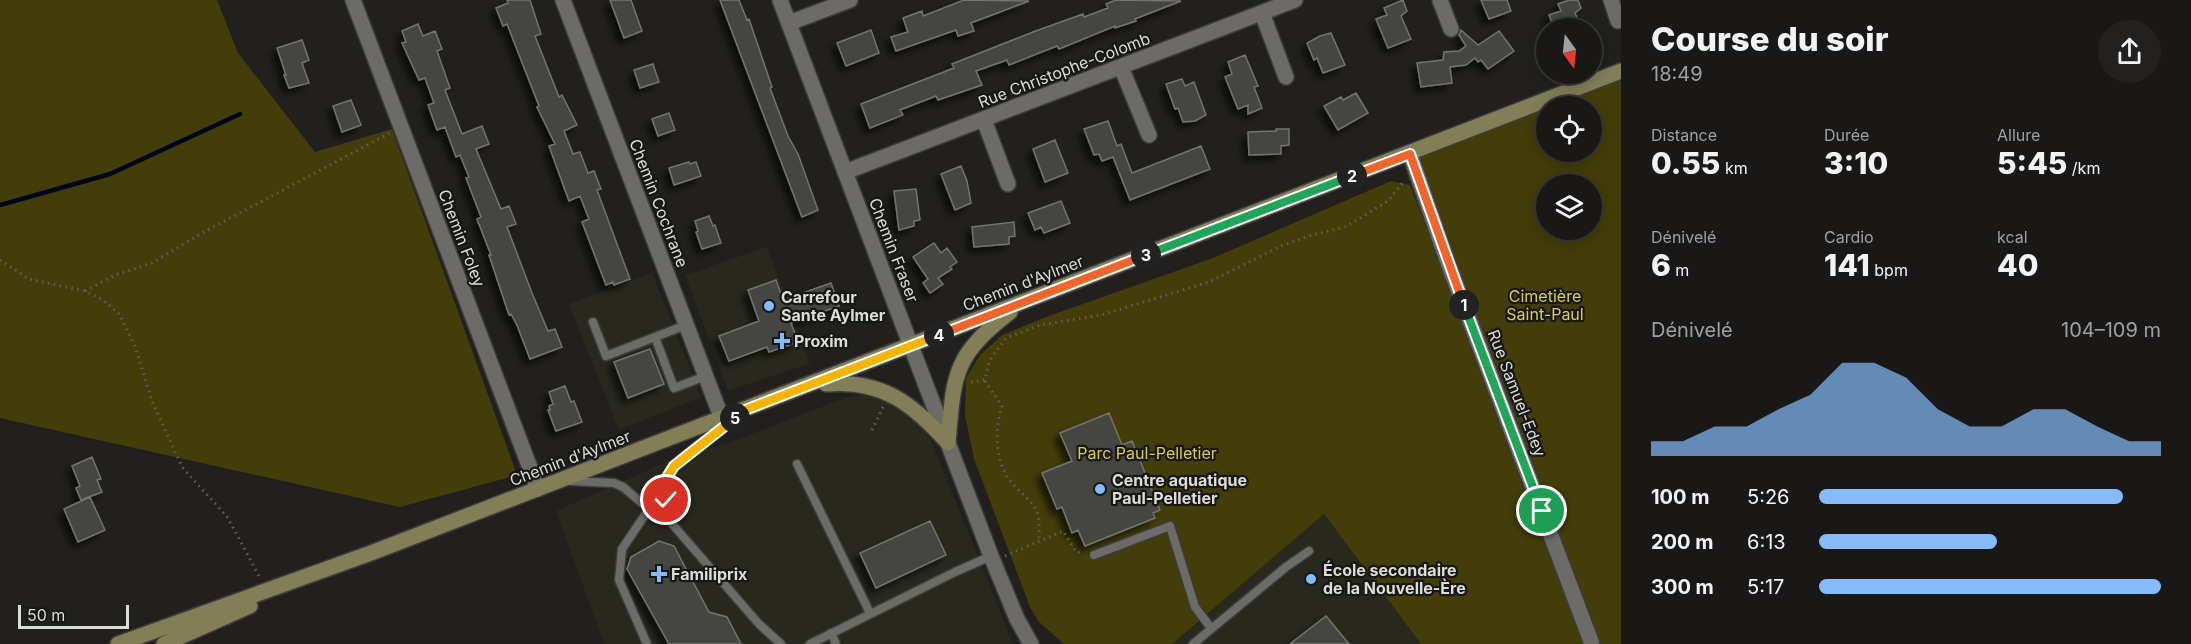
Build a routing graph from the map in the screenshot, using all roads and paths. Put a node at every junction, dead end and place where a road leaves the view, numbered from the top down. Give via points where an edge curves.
1 (353, 0) edge
2 (563, 0) edge
3 (780, 0) edge
4 (850, 0) edge
5 (1295, 0) edge
6 (1440, 0) edge
7 (1611, 0) edge
8 (1262, 13) junction
9 (1618, 21) dead end
10 (789, 23) junction
11 (1451, 29) dead end
12 (1121, 67) junction
13 (1621, 71) edge
14 (1286, 77) dead end
15 (984, 120) junction
16 (401, 128) junction
17 (1149, 135) dead end
18 (1410, 154) junction
19 (845, 172) junction
20 (1405, 179) dead end
21 (1008, 184) dead end
22 (0, 260) edge
23 (85, 291) junction
24 (1023, 302) junction
25 (593, 322) dead end
26 (686, 325) junction
27 (655, 337) junction
28 (911, 346) junction
29 (706, 376) junction
30 (985, 380) junction
31 (963, 382) dead end
32 (808, 385) junction
33 (884, 404) dead end
34 (745, 410) junction
35 (722, 419) junction
36 (872, 430) dead end
37 (948, 443) junction
38 (797, 464) dead end
39 (558, 481) junction
40 (538, 489) junction
41 (649, 509) junction
42 (666, 517) junction
43 (1039, 540) junction
44 (1309, 551) dead end
45 (371, 553) junction
46 (1094, 555) joint
47 (992, 559) junction
48 (265, 591) junction
49 (870, 613) junction
50 (1211, 628) junction
51 (831, 633) junction
52 (118, 644) edge
53 (164, 644) edge
54 (647, 644) edge
55 (781, 644) edge
56 (810, 644) edge
57 (836, 644) edge
58 (1031, 644) edge
59 (1192, 644) edge
60 (1592, 644) edge

1 - 16 street, Chemin Foley
2 - 26 street, Chemin Cochrane
3 - 10 street, Chemin Fraser
4 - 10 street
5 - 8 street, Rue Christophe-Colomb
6 - 11 street
7 - 9 street
8 - 12 street, Rue Christophe-Colomb
8 - 14 street
10 - 19 street, Chemin Fraser
12 - 15 street, Rue Christophe-Colomb
12 - 17 street
13 - 18 main road, Chemin d'Aylmer
15 - 19 street, Rue Christophe-Colomb
15 - 21 street
16 - 23 path via 152,263 115,275
16 - 40 street, Chemin Foley
18 - 24 main road, Chemin d'Aylmer
18 - 60 street, Rue Samuel-Edey
19 - 28 street, Chemin Fraser
20 - 30 path via 1388,201 1345,227 1281,246 1209,282 1101,315 1040,325 1006,338 989,361
22 - 23 path via 29,279
23 - 48 path via 120,315 182,467 228,518
24 - 28 main road, Chemin d'Aylmer
24 - 37 main road via 984,334 959,367
25 - 27 lane via 606,356
26 - 27 lane
26 - 29 street, Chemin Cochrane
27 - 29 lane via 674,388
28 - 32 main road, Chemin d'Aylmer
28 - 37 street, Chemin Fraser
29 - 35 street, Chemin Cochrane
30 - 31 path
30 - 43 path via 1002,406 997,445 1005,472 1036,511
32 - 34 main road, Chemin d'Aylmer
32 - 37 main road via 841,382 889,392 918,411
33 - 36 path
34 - 35 main road, Chemin d'Aylmer
34 - 42 lane via 669,472
35 - 39 main road, Chemin d'Aylmer
37 - 47 street, Chemin Fraser
38 - 49 lane
39 - 40 main road, Chemin d'Aylmer
39 - 41 lane via 614,483
40 - 45 main road, Chemin d'Aylmer
41 - 42 lane
41 - 54 lane via 622,549 619,580
42 - 55 lane
43 - 46 path via 1062,531 1076,552
43 - 47 path
44 - 50 lane
45 - 48 main road, Chemin d'Aylmer
45 - 53 main road, Chemin d'Aylmer
46 - 50 lane via 1170,526 1195,607
47 - 49 lane
47 - 58 street, Chemin Fraser
48 - 52 main road, Chemin d'Aylmer
49 - 51 lane
50 - 59 lane
51 - 56 lane
51 - 57 lane

